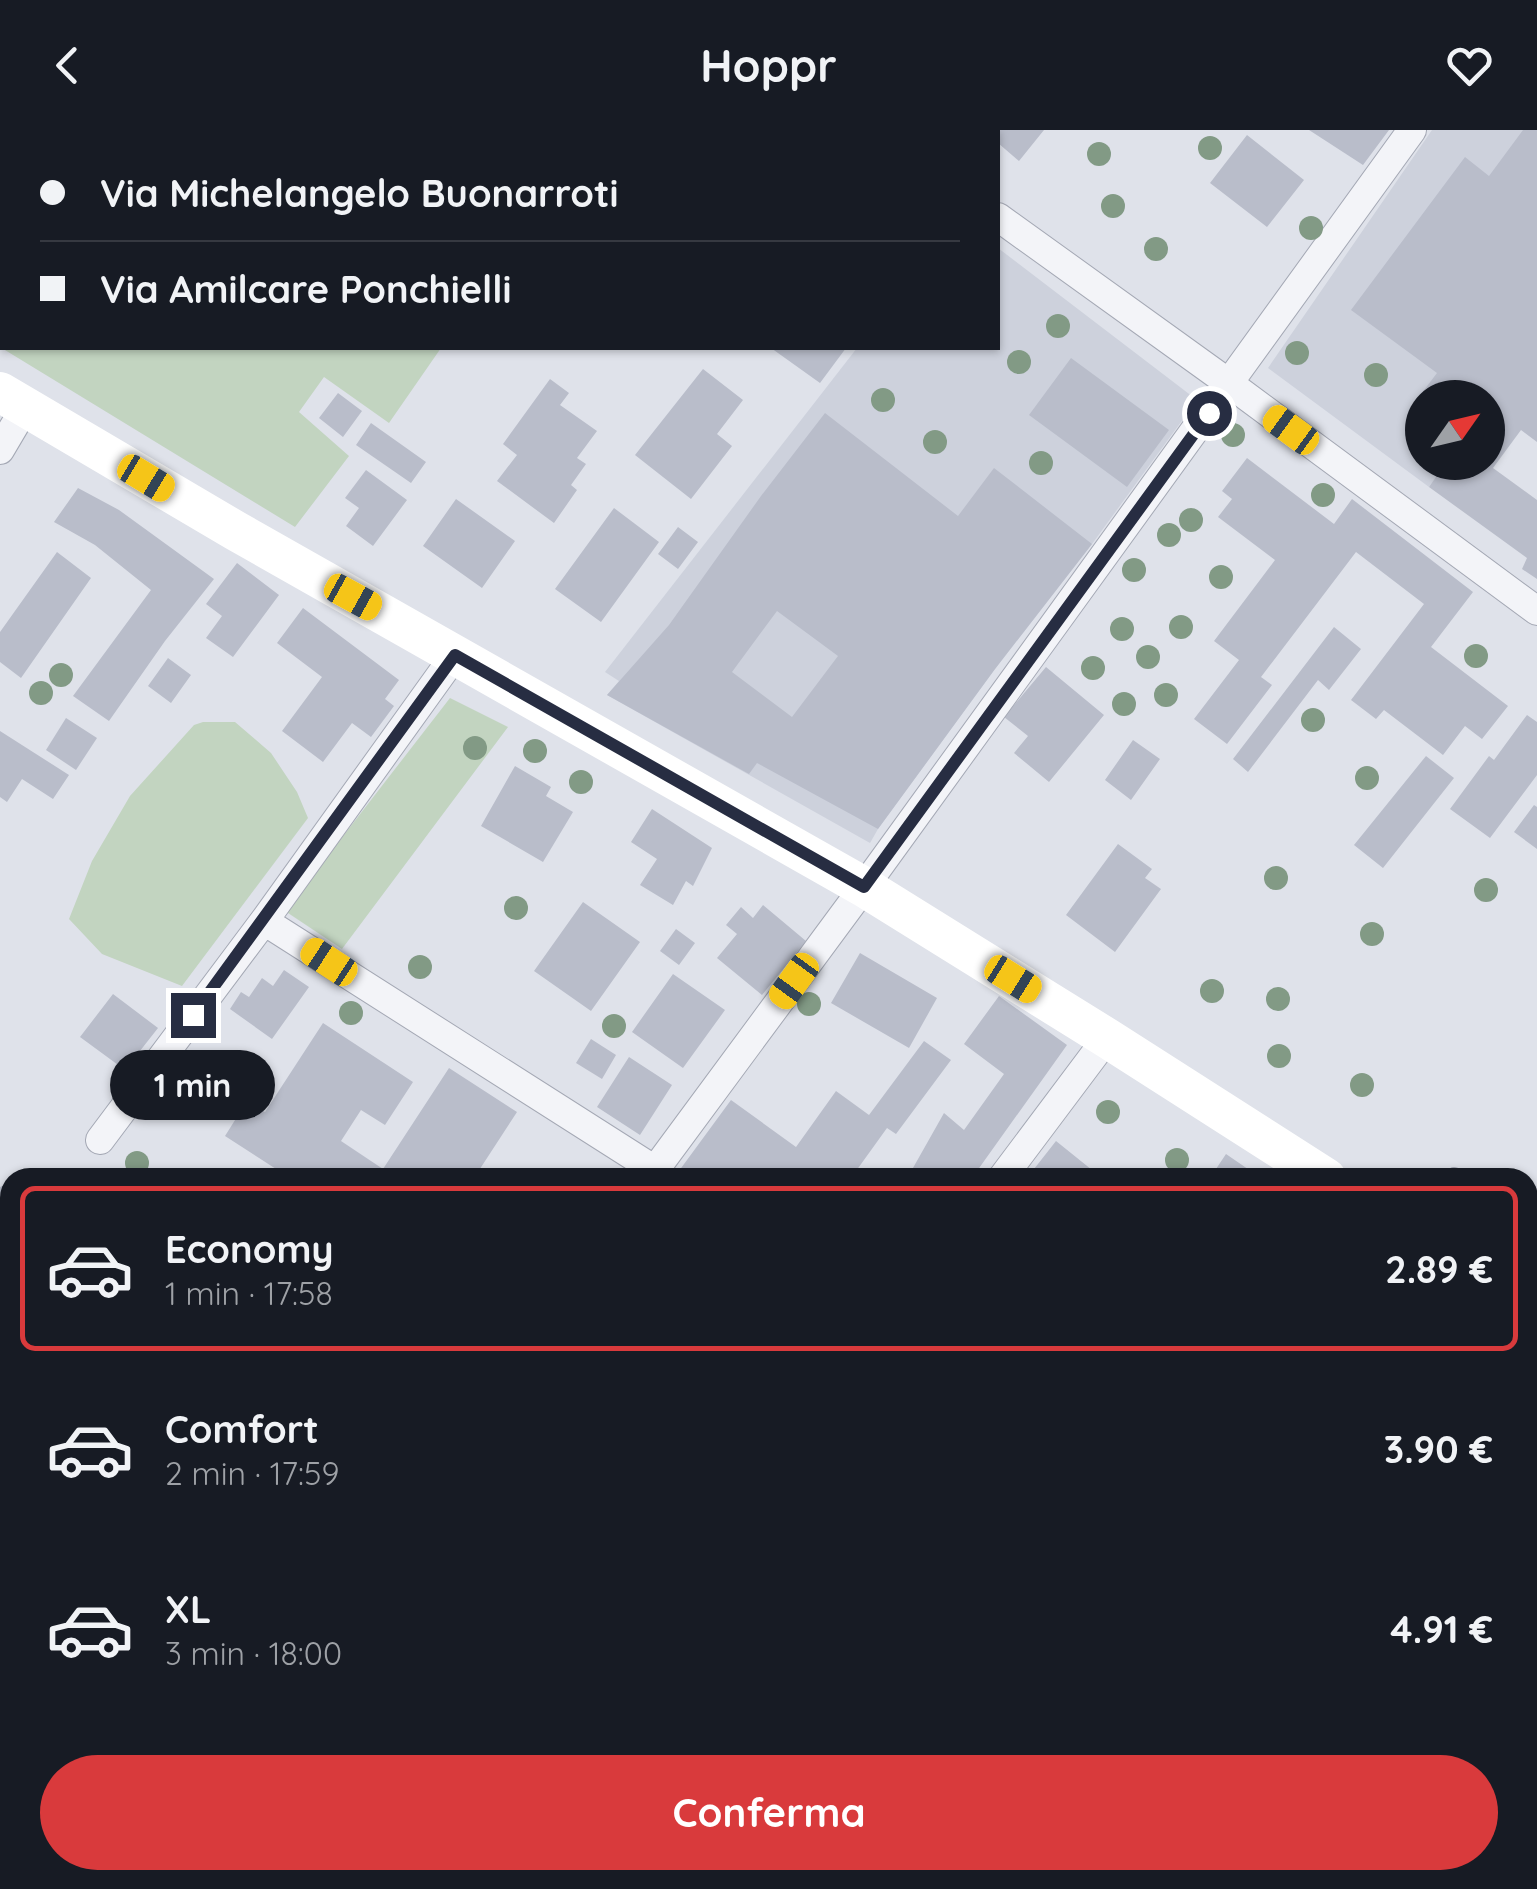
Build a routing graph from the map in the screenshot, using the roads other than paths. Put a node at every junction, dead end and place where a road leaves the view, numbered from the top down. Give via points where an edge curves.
1 (1412, 130) edge
2 (1000, 218) edge
3 (1230, 384) junction
4 (13, 399) edge
5 (0, 450) edge
6 (1537, 611) edge
7 (455, 655) junction
8 (864, 887) junction
9 (264, 921) junction
10 (1107, 1038) junction
11 (100, 1140) dead end
12 (643, 1168) edge
13 (656, 1168) edge
14 (1010, 1168) edge
15 (1306, 1168) edge

1 - 3 street
2 - 3 street
3 - 6 street
3 - 8 street
4 - 5 street
4 - 7 main road
7 - 8 main road
7 - 9 street
8 - 10 main road
8 - 13 street
9 - 11 street
9 - 12 street
10 - 14 street
10 - 15 main road

